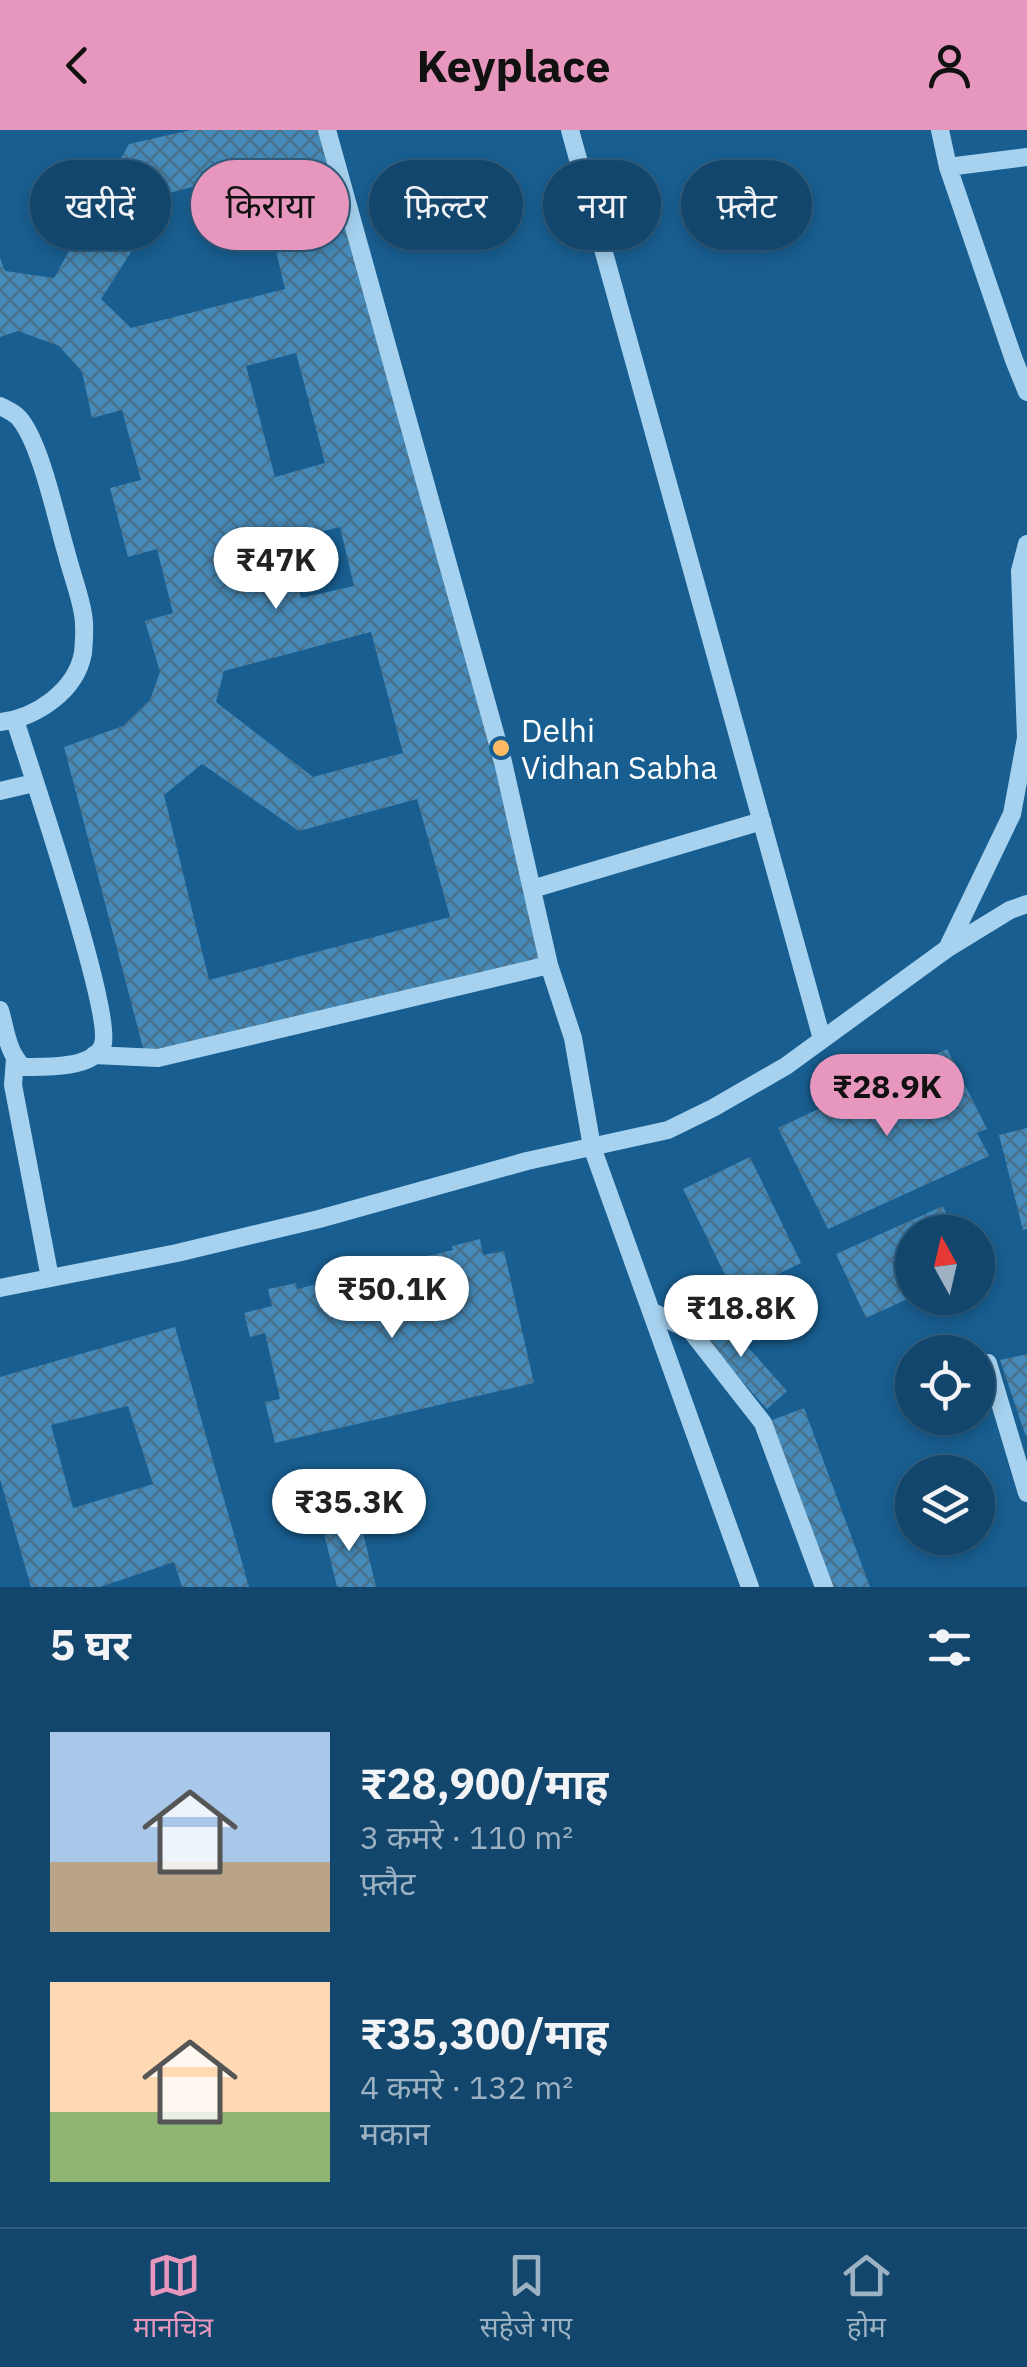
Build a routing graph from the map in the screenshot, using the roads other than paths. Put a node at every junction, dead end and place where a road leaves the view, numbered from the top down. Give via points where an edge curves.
1 (327, 130) edge
2 (570, 130) edge
3 (940, 130) edge
4 (1027, 157) edge
5 (948, 167) junction
6 (1027, 392) edge
7 (0, 406) edge
8 (1027, 544) edge
9 (7, 721) edge
10 (34, 783) junction
11 (0, 792) edge
12 (762, 821) junction
13 (532, 889) junction
14 (1027, 904) edge
15 (948, 948) junction
16 (549, 964) junction
17 (0, 1010) edge
18 (822, 1039) junction
19 (94, 1055) junction
20 (15, 1060) junction
21 (592, 1147) junction
22 (50, 1278) junction
23 (0, 1288) edge
24 (651, 1311) junction
25 (995, 1386) edge
26 (1027, 1493) edge
27 (750, 1587) edge
28 (824, 1587) edge

1 - 13 lane via 503,762
2 - 12 lane
3 - 5 lane
4 - 5 lane
5 - 6 lane
7 - 9 lane via 19,418 33,444 83,616 82,654 62,692 36,712
8 - 15 lane via 1020,571 1026,738 1012,814
9 - 10 lane
10 - 11 lane
10 - 19 lane via 91,964 104,1029
12 - 13 lane
12 - 18 lane
13 - 16 lane
14 - 15 lane
15 - 18 lane
16 - 19 lane via 158,1058
16 - 21 lane via 573,1038
17 - 20 lane
18 - 21 lane via 668,1130
19 - 20 lane via 64,1067 23,1067
20 - 22 lane via 13,1085
21 - 22 lane via 319,1219
21 - 24 lane
22 - 23 lane
24 - 27 lane
24 - 28 lane via 691,1331 762,1424
25 - 26 lane

